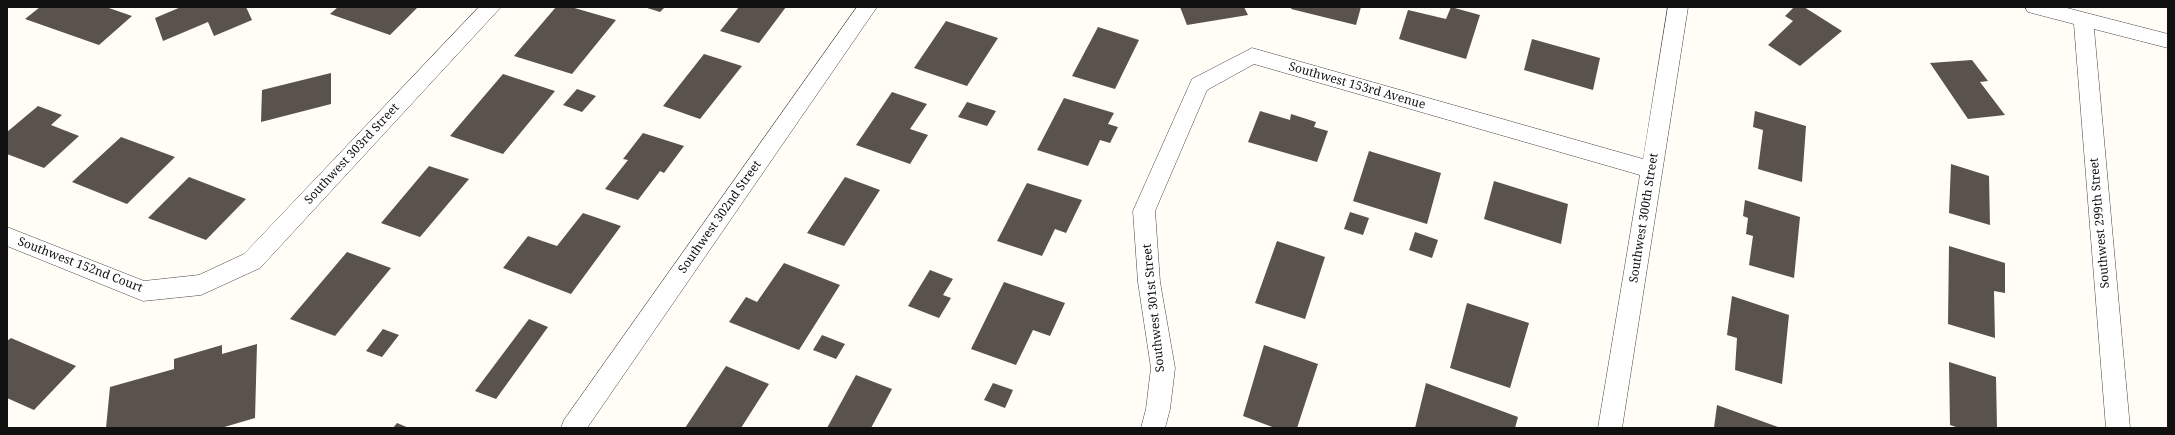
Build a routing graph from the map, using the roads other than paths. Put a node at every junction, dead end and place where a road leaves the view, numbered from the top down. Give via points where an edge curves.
1 (491, 7) edge
2 (867, 7) edge
3 (1678, 7) edge
4 (2036, 7) edge
5 (2083, 19) junction
6 (2168, 41) edge
7 (1652, 170) junction
8 (1144, 211) joint
9 (7, 236) edge
10 (201, 285) joint
11 (573, 428) edge
12 (1153, 428) edge
13 (1610, 428) edge
14 (2118, 428) edge

1 - 10 street, Southwest 303rd Street via 252,261
2 - 11 street, Southwest 302nd Street
3 - 7 street, Southwest 300th Street
4 - 5 street
5 - 6 street
5 - 14 street, Southwest 299th Street
7 - 8 street, Southwest 153rd Avenue via 1252,56 1199,85
7 - 13 street, Southwest 300th Street
8 - 12 street, Southwest 301st Street via 1149,282 1163,368
9 - 10 street, Southwest 152nd Court via 143,291

